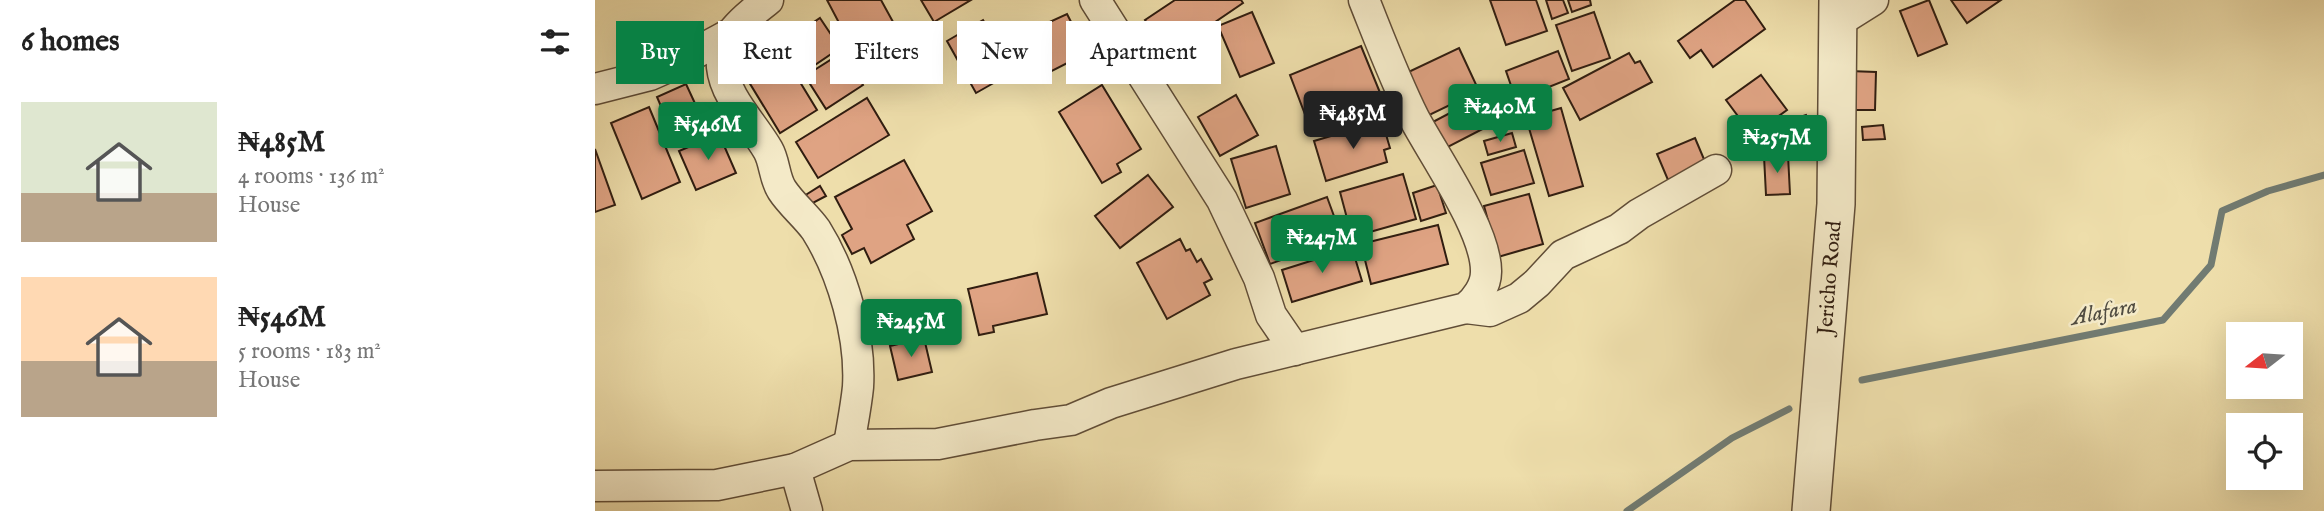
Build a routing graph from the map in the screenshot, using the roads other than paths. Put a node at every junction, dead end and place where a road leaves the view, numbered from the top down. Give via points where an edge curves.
1 (768, 0) edge
2 (1095, 0) edge
3 (1364, 0) edge
4 (1873, 0) edge
5 (1838, 11) edge
6 (742, 21) edge
7 (718, 41) edge
8 (726, 84) edge
9 (595, 89) edge
10 (1716, 170) dead end
11 (1466, 308) junction
12 (1295, 351) junction
13 (849, 445) junction
14 (795, 469) junction
15 (595, 486) edge
16 (807, 511) edge
17 (1811, 511) edge

1 - 6 street
2 - 12 street via 1222,200 1272,315
3 - 11 street via 1395,77 1470,217 1483,255 1483,285
4 - 5 street
5 - 17 street, Jericho Road via 1836,204
7 - 9 street via 650,75
8 - 13 street via 770,152 780,188 815,229 850,313 857,387
10 - 11 street via 1619,229 1563,255 1519,298 1490,311
11 - 12 street
12 - 13 street via 1236,364 1072,420 938,444
13 - 14 street
14 - 15 street via 717,485
14 - 16 street

